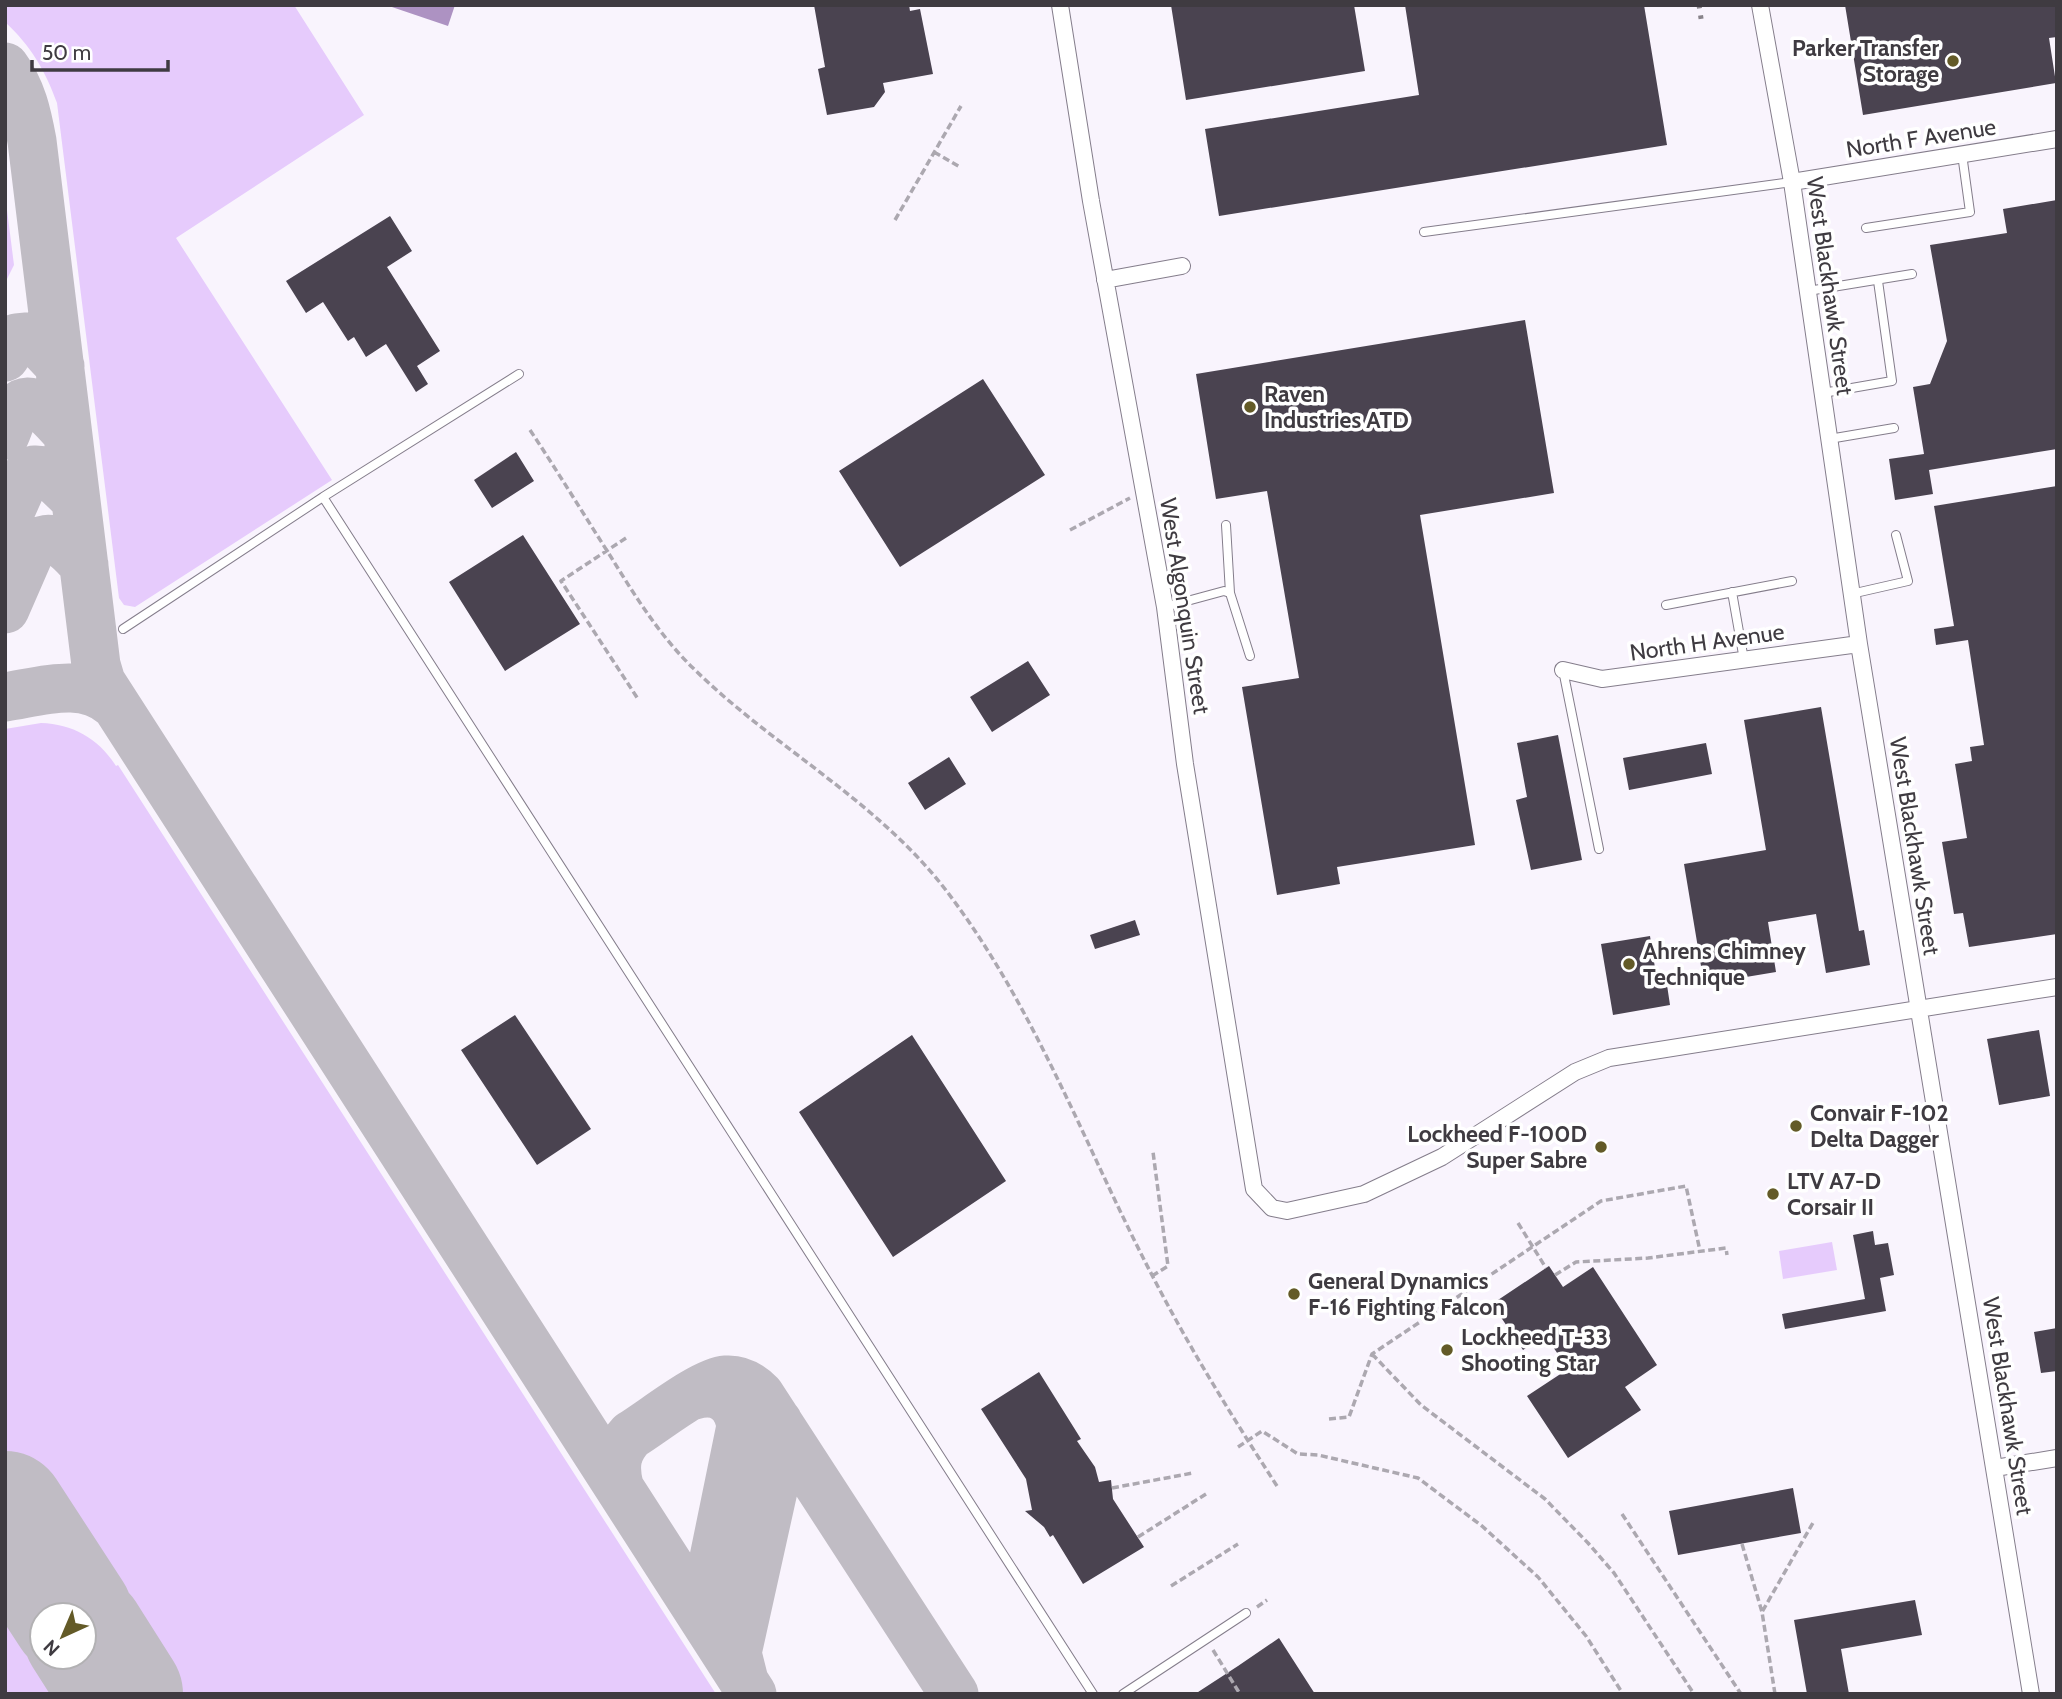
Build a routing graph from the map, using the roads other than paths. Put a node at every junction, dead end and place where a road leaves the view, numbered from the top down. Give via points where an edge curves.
1 (1060, 5) edge
2 (1760, 5) edge
3 (2057, 139) edge
4 (1962, 155) junction
5 (1792, 182) junction
6 (1866, 228) dead end
7 (1424, 232) dead end
8 (1182, 266) dead end
9 (1912, 274) dead end
10 (1105, 280) junction
11 (1878, 281) junction
12 (1808, 291) junction
13 (519, 374) dead end
14 (1822, 393) junction
15 (1894, 428) dead end
16 (1829, 439) junction
17 (323, 498) junction
18 (1226, 526) dead end
19 (1896, 535) dead end
20 (1792, 581) dead end
21 (1732, 592) junction
22 (1230, 593) junction
23 (1851, 594) junction
24 (1666, 605) dead end
25 (1165, 607) junction
26 (123, 629) dead end
27 (1859, 644) junction
28 (1250, 656) dead end
29 (1744, 660) junction
30 (1563, 670) joint
31 (1599, 849) dead end
32 (2057, 987) edge
33 (1918, 1008) junction
34 (2057, 1458) edge
35 (1995, 1468) junction
36 (1246, 1613) dead end
37 (1093, 1694) edge
38 (1123, 1694) edge
39 (2031, 1694) edge

1 - 10 street, West Algonquin Street
2 - 5 street, West Blackhawk Street
3 - 4 street, North F Avenue
4 - 5 street, North F Avenue
4 - 6 lane via 1970,212
5 - 7 lane
5 - 12 street, West Blackhawk Street
8 - 10 street
9 - 11 lane
10 - 25 street, West Algonquin Street
11 - 12 lane
11 - 14 lane via 1892,381
12 - 14 street, West Blackhawk Street
13 - 17 lane
14 - 16 street, West Blackhawk Street
15 - 16 lane
16 - 23 street, West Blackhawk Street
17 - 26 lane
17 - 37 lane
18 - 22 lane
19 - 23 lane via 1908,581
20 - 21 lane
21 - 24 lane
21 - 29 lane
22 - 25 lane
22 - 28 lane
23 - 27 street, West Blackhawk Street
25 - 33 street, West Algonquin Street via 1185,764 1254,1189 1272,1208 1287,1211 1363,1194 1442,1157 1575,1072 1609,1058
27 - 29 street, North H Avenue
27 - 33 street, West Blackhawk Street
29 - 30 street, North H Avenue via 1602,679
30 - 31 lane
32 - 33 street
33 - 35 street, West Blackhawk Street
34 - 35 street
35 - 39 street, West Blackhawk Street
36 - 38 lane

